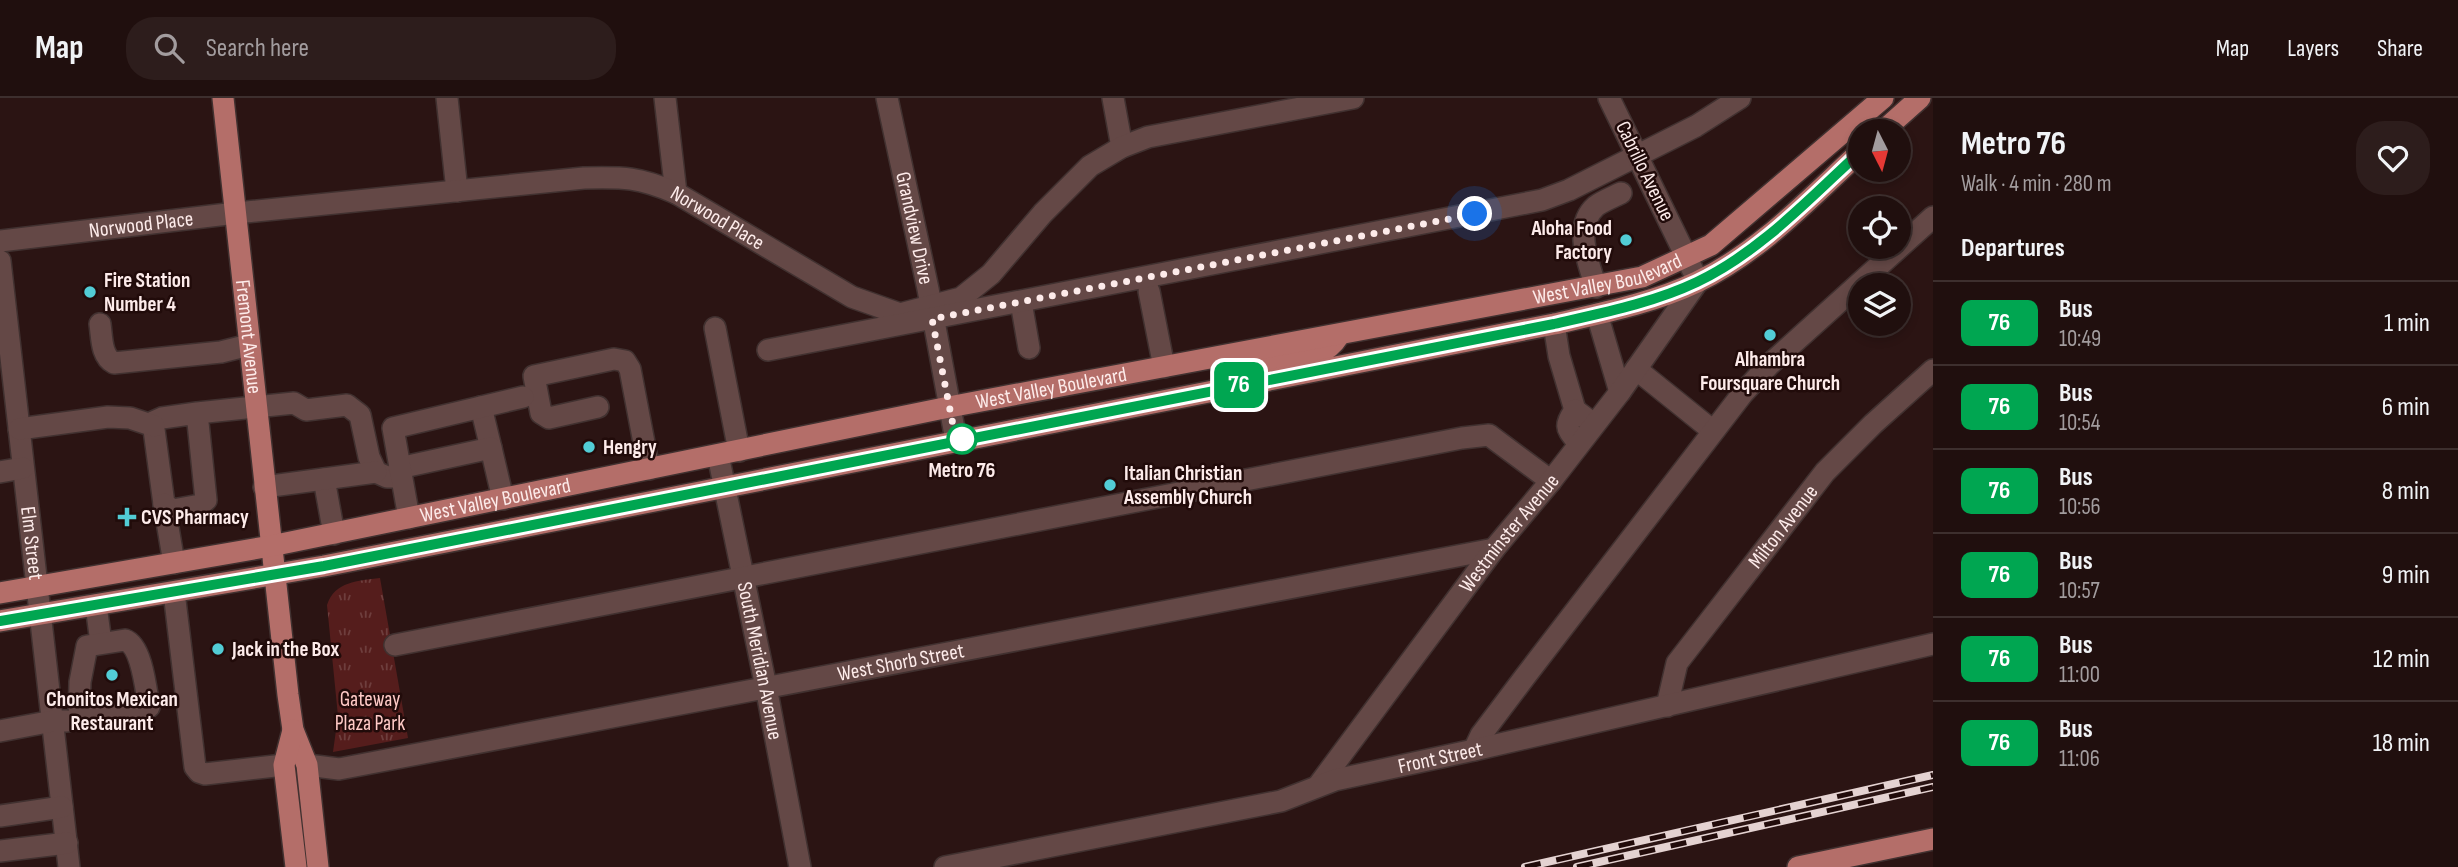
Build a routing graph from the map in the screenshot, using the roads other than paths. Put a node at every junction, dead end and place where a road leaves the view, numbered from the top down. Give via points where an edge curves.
1 (223, 98) edge
2 (447, 98) edge
3 (665, 98) edge
4 (887, 98) edge
5 (1113, 98) edge
6 (1353, 98) edge
7 (1609, 98) edge
8 (1740, 98) edge
9 (1883, 98) edge
10 (1920, 98) edge
11 (1896, 119) edge
12 (1122, 147) junction
13 (1638, 155) junction
14 (1848, 163) edge
15 (457, 191) junction
16 (677, 193) junction
17 (1621, 193) dead end
18 (236, 213) junction
19 (1933, 217) edge
20 (0, 241) edge
21 (1687, 258) junction
22 (0, 261) edge
23 (1698, 281) junction
24 (1596, 286) junction
25 (1149, 290) dead end
26 (1021, 302) junction
27 (931, 312) junction
28 (1597, 314) junction
29 (100, 324) dead end
30 (1554, 324) junction
31 (715, 328) dead end
32 (1339, 335) junction
33 (249, 345) junction
34 (1029, 348) dead end
35 (768, 350) dead end
36 (1164, 367) junction
37 (1636, 369) junction
38 (1933, 370) edge
39 (1260, 381) junction
40 (1620, 392) junction
41 (523, 397) dead end
42 (636, 400) junction
43 (481, 407) junction
44 (950, 407) junction
45 (256, 408) junction
46 (1575, 410) junction
47 (197, 413) junction
48 (1594, 424) junction
49 (153, 426) junction
50 (19, 429) junction
51 (1713, 431) junction
52 (956, 440) junction
53 (1578, 443) junction
54 (491, 448) junction
55 (729, 453) junction
56 (23, 468) junction
57 (649, 469) junction
58 (0, 472) edge
59 (376, 472) junction
60 (400, 473) junction
61 (324, 479) junction
62 (1551, 481) junction
63 (725, 486) junction
64 (264, 487) junction
65 (503, 499) junction
66 (164, 504) junction
67 (408, 518) junction
68 (334, 534) junction
69 (271, 547) junction
70 (1494, 549) junction
71 (174, 563) junction
72 (275, 575) junction
73 (744, 578) junction
74 (36, 586) junction
75 (174, 592) junction
76 (0, 593) edge
77 (96, 605) junction
78 (40, 614) junction
79 (0, 621) edge
80 (101, 643) junction
81 (1933, 644) edge
82 (395, 645) dead end
83 (766, 687) junction
84 (1667, 706) junction
85 (79, 720) junction
86 (52, 721) junction
87 (293, 730) junction
88 (0, 731) edge
89 (1474, 751) junction
90 (284, 765) junction
91 (307, 765) junction
92 (1318, 786) junction
93 (62, 807) junction
94 (0, 816) edge
95 (1933, 839) edge
96 (66, 843) junction
97 (0, 852) edge
98 (1811, 866) edge
99 (69, 867) edge
100 (296, 867) edge
101 (318, 867) edge
102 (800, 867) edge
103 (945, 867) edge

1 - 18 main road, Fremont Avenue
2 - 15 street
3 - 16 street
4 - 27 street, Grandview Drive
5 - 12 street
6 - 12 street, Norwood Place via 1148,137
7 - 13 street, Cabrillo Avenue
8 - 13 street
9 - 21 main road, West Valley Boulevard via 1748,216
10 - 11 main road
12 - 27 street, Norwood Place via 1090,166 1065,189 991,274 961,298
13 - 21 street, Cabrillo Avenue
13 - 26 street via 1542,200
14 - 23 main road, West Valley Boulevard via 1760,241
15 - 16 street, Norwood Place via 621,177 648,180
15 - 18 street, Norwood Place
16 - 27 street, Norwood Place via 852,297 900,314
17 - 24 street via 1596,206 1584,220
18 - 20 street, Norwood Place
18 - 33 main road, Fremont Avenue
19 - 51 street via 1769,365
21 - 23 street, Cabrillo Avenue
21 - 24 main road, West Valley Boulevard via 1642,277
22 - 50 street, Elm Street
23 - 28 main road, West Valley Boulevard
23 - 37 street, Westminster Avenue
24 - 32 main road, West Valley Boulevard
25 - 36 street
26 - 27 street
26 - 34 street
27 - 35 street
27 - 44 street, Grandview Drive
28 - 30 main road, West Valley Boulevard
28 - 40 street
29 - 33 street via 104,352 114,363
30 - 39 main road, West Valley Boulevard
30 - 46 street
31 - 55 street, South Meridian Avenue
32 - 36 main road, West Valley Boulevard
32 - 39 main road via 1315,355 1265,365
33 - 45 main road, Fremont Avenue
36 - 44 main road, West Valley Boulevard
37 - 40 street, Westminster Avenue
37 - 51 street
38 - 84 street, Milton Avenue via 1825,472 1677,663
39 - 52 main road, West Valley Boulevard
40 - 48 street, Westminster Avenue
41 - 43 street
42 - 42 street via 625,361 614,359 534,376 544,417
42 - 57 street
43 - 54 street
43 - 60 street via 393,428
44 - 52 street, Grandview Drive
44 - 55 main road, West Valley Boulevard
45 - 47 street
45 - 59 street via 294,403 306,410 347,405 360,415
45 - 64 main road, Fremont Avenue
46 - 48 street
46 - 53 street via 1566,423
47 - 49 street via 162,418
47 - 66 street via 206,500 173,510
48 - 53 street, Westminster Avenue
49 - 50 street via 130,418 108,418
49 - 66 street
50 - 56 street, Elm Street
51 - 89 street via 1481,735
52 - 63 main road, West Valley Boulevard
53 - 62 street, Westminster Avenue
54 - 60 street
54 - 65 street
55 - 57 main road, West Valley Boulevard
55 - 63 street, South Meridian Avenue
56 - 58 street
56 - 74 street, Elm Street
57 - 65 main road, West Valley Boulevard
59 - 60 street via 387,477
59 - 61 street
60 - 67 street
61 - 64 street
61 - 68 street
62 - 70 street, Westminster Avenue
62 - 73 street via 1489,435
63 - 72 main road, West Valley Boulevard
63 - 73 street, South Meridian Avenue
64 - 69 main road, Fremont Avenue
65 - 67 main road, West Valley Boulevard
66 - 71 street
67 - 68 main road, West Valley Boulevard
68 - 69 main road, West Valley Boulevard
69 - 71 main road, West Valley Boulevard
69 - 72 main road, Fremont Avenue
70 - 83 street, West Shorb Street
70 - 92 street, Westminster Avenue
71 - 74 main road, West Valley Boulevard
72 - 75 main road, West Valley Boulevard
72 - 87 main road, Fremont Avenue
73 - 82 street
73 - 83 street, South Meridian Avenue
74 - 76 main road, West Valley Boulevard
74 - 78 street, Elm Street
75 - 77 main road, West Valley Boulevard
75 - 90 street via 195,767 205,774
77 - 78 main road, West Valley Boulevard
77 - 80 street
78 - 79 main road, West Valley Boulevard
78 - 86 street, Elm Street
80 - 85 street via 87,646
80 - 85 street via 125,640 135,648 149,707
81 - 84 street, Front Street
83 - 91 street, West Shorb Street via 339,769
83 - 102 street, South Meridian Avenue
84 - 89 street, Front Street
85 - 86 street
86 - 88 street
86 - 93 street, Elm Street
87 - 90 main road
87 - 91 main road
89 - 92 street, Front Street
90 - 100 main road
91 - 101 main road
92 - 103 street, Front Street via 1281,801
93 - 94 street
93 - 96 street, Elm Street
95 - 98 main road
96 - 97 street
96 - 99 street, Elm Street

